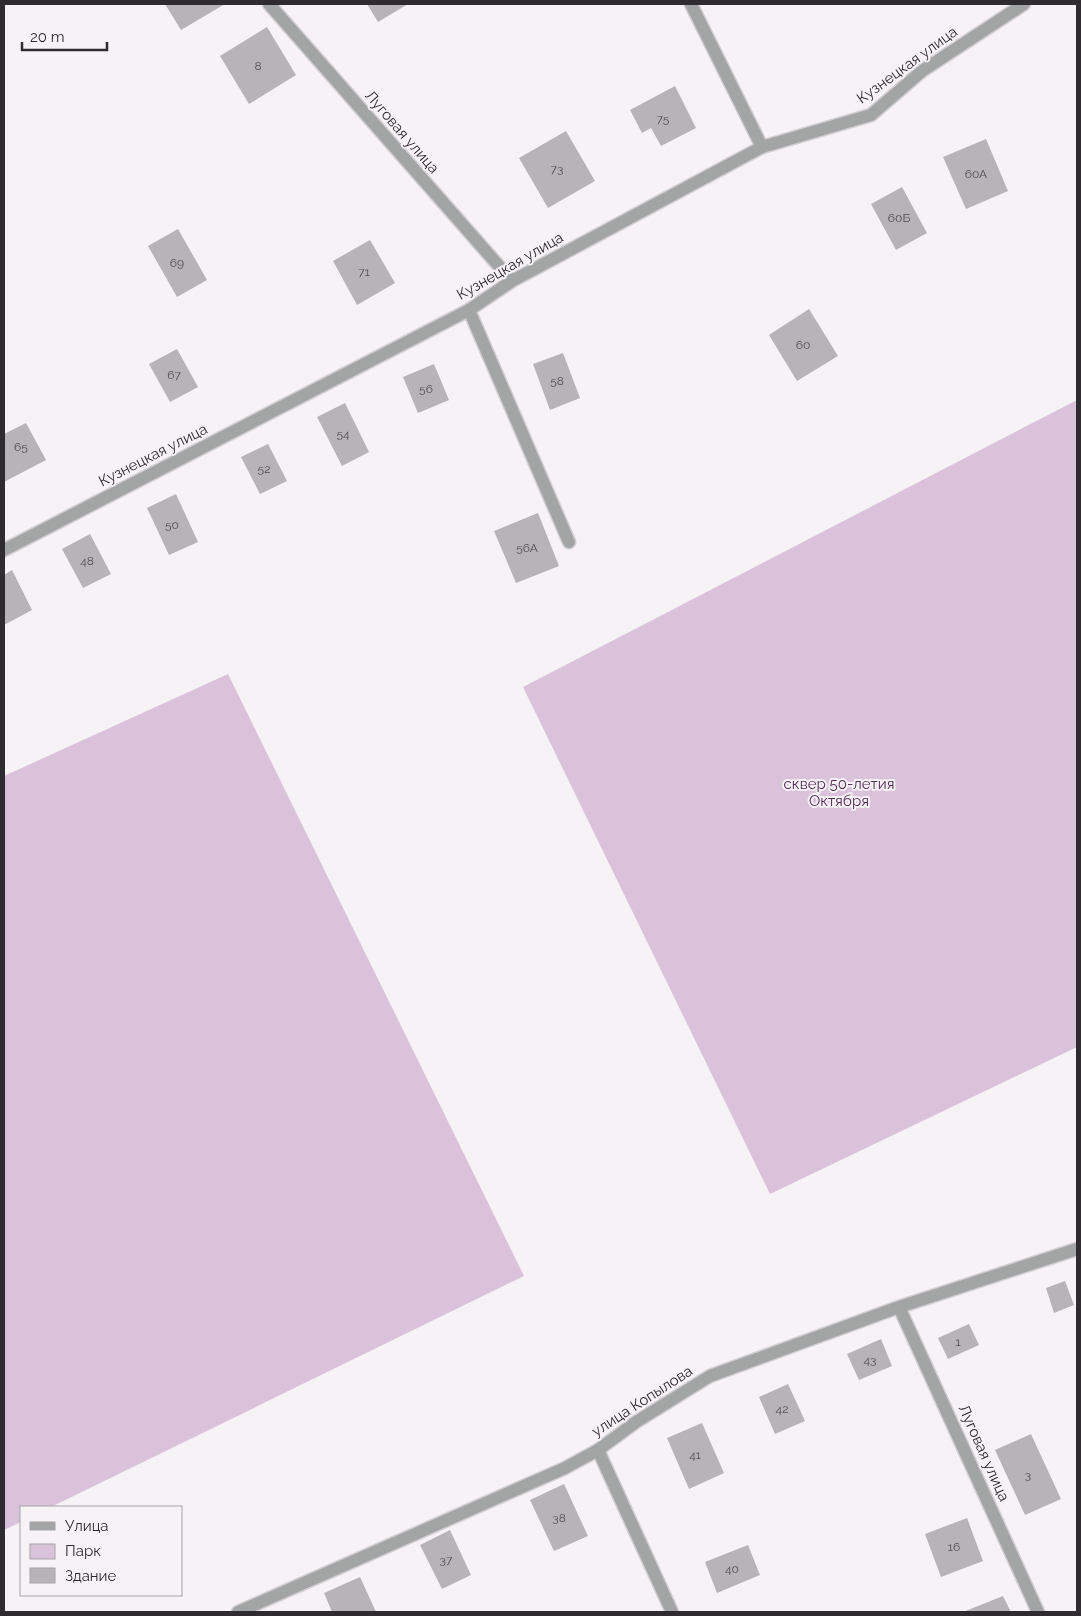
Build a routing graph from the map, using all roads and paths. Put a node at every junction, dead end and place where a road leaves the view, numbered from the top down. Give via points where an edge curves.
1 (691, 4) edge
2 (1024, 4) edge
3 (274, 5) edge
4 (762, 147) junction
5 (512, 281) junction
6 (469, 310) junction
7 (569, 542) dead end
8 (4, 550) edge
9 (1077, 1249) edge
10 (899, 1307) junction
11 (598, 1450) junction
12 (238, 1612) edge
13 (672, 1612) edge
14 (1038, 1612) edge

1 - 4 street
2 - 4 street, Кузнецкая улица via 922,71 871,115
3 - 5 street, Луговая улица
4 - 5 street, Кузнецкая улица
5 - 6 street, Кузнецкая улица
6 - 7 street
6 - 8 street, Кузнецкая улица
9 - 10 street, улица Копылова
10 - 11 street, улица Копылова via 710,1376
10 - 14 street, Луговая улица
11 - 12 street, улица Копылова via 565,1468
11 - 13 street

